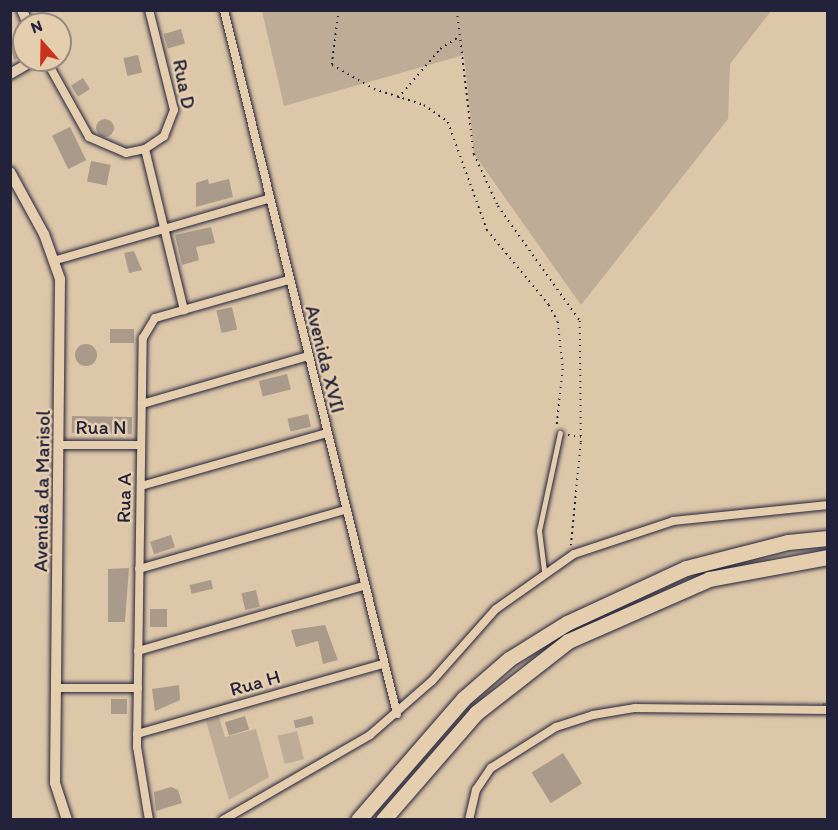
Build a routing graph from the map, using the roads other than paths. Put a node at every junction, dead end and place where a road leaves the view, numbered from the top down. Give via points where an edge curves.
1 (149, 10) edge
2 (224, 10) edge
3 (53, 72) edge
4 (145, 149) junction
5 (10, 172) edge
6 (268, 199) junction
7 (164, 229) junction
8 (53, 261) junction
9 (288, 280) junction
10 (184, 310) junction
11 (308, 356) junction
12 (142, 404) junction
13 (327, 433) junction
14 (560, 433) road end
15 (62, 445) junction
16 (141, 445) junction
17 (141, 486) junction
18 (828, 505) edge
19 (345, 510) junction
20 (828, 538) edge
21 (828, 557) edge
22 (139, 569) junction
23 (544, 571) junction
24 (363, 586) junction
25 (138, 651) junction
26 (382, 664) junction
27 (57, 688) junction
28 (138, 688) junction
29 (828, 710) edge
30 (397, 714) junction
31 (137, 734) junction
32 (67, 819) edge
33 (149, 819) edge
34 (223, 819) edge
35 (358, 819) edge
36 (383, 819) edge
37 (469, 819) edge

1 - 4 street, Rua D via 174,110 164,136
2 - 6 street, Avenida XVII
3 - 4 street via 89,137 126,153
4 - 7 street
5 - 8 street, Avenida da Marisol
6 - 7 street
6 - 9 street, Avenida XVII
7 - 8 street
7 - 10 street
8 - 15 street, Avenida da Marisol via 62,310
9 - 10 street, Rua A
9 - 11 street, Avenida XVII
10 - 12 street, Rua A via 146,325
11 - 12 street
11 - 13 street, Avenida XVII
12 - 16 street, Rua A
13 - 17 street
13 - 19 street, Avenida XVII
14 - 23 lane via 539,531
15 - 16 street, Rua N
15 - 27 street, Avenida da Marisol
16 - 17 street, Rua A
17 - 22 street, Rua A
18 - 23 street via 673,521 574,555
19 - 22 street
19 - 24 street, Avenida XVII
20 - 35 highway via 788,542 686,568 567,623 509,659 463,699
21 - 36 highway via 709,579 567,642 476,713
22 - 25 street, Rua A
23 - 30 street via 496,609
24 - 25 street
24 - 26 street, Avenida XVII
25 - 28 street, Rua A
26 - 30 street, Avenida XVII
26 - 31 street, Rua H
27 - 28 street
27 - 32 street, Avenida da Marisol via 55,783
28 - 31 street, Rua A
29 - 37 street via 635,708 593,715 556,727 491,768 476,790
30 - 34 street via 346,751
31 - 33 street, Rua A via 140,789

